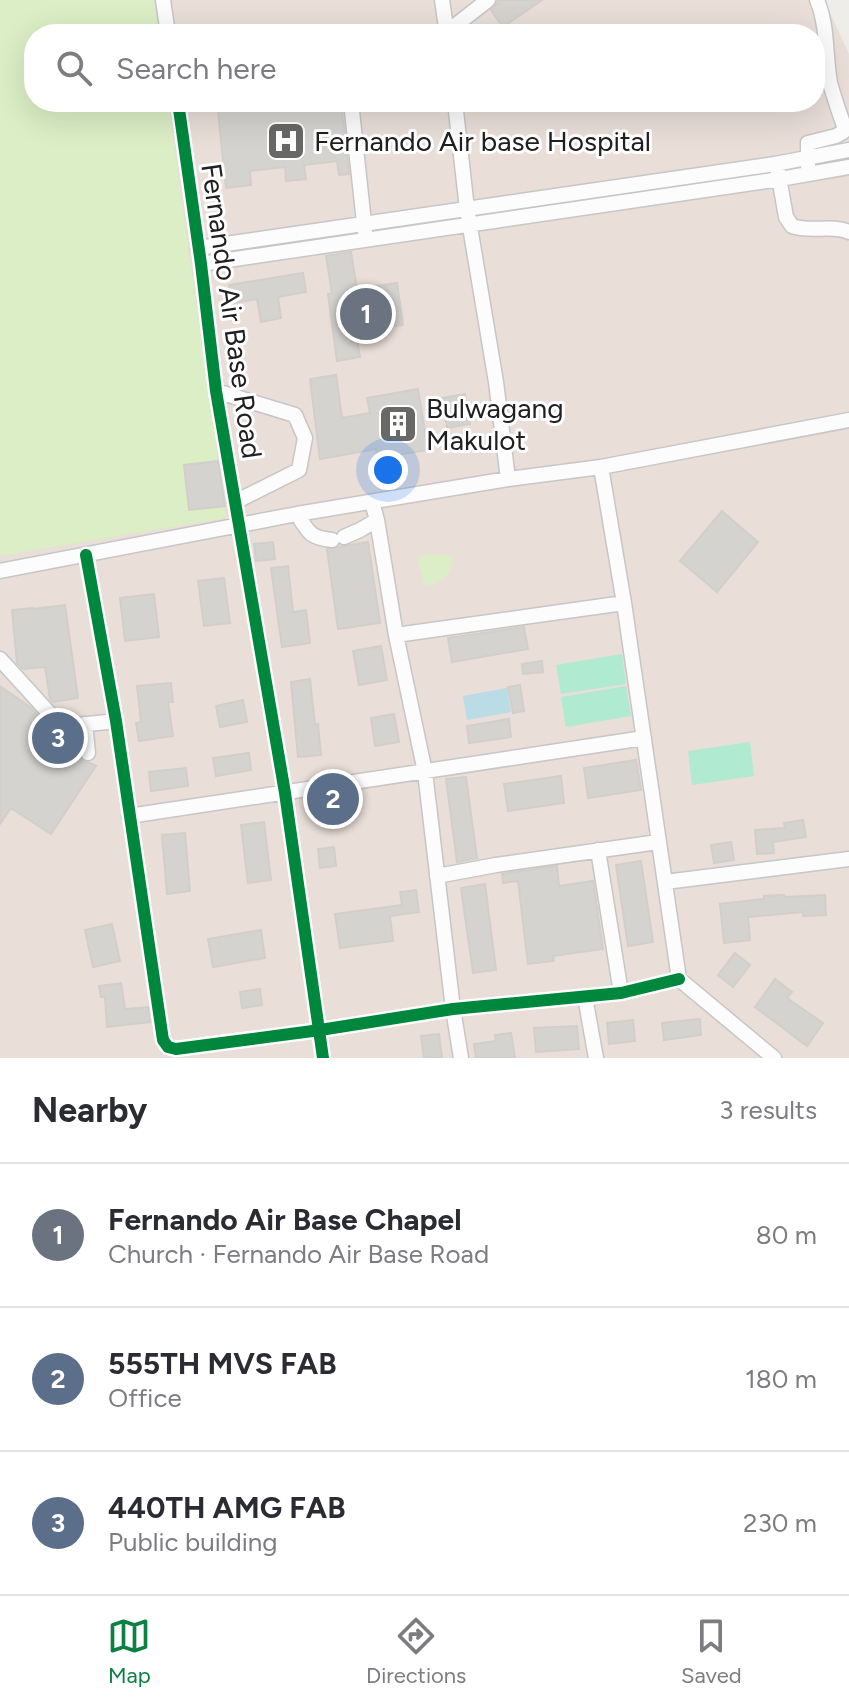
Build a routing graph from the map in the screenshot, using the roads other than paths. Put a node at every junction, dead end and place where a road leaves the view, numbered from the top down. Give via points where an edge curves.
1 (163, 0) edge
2 (442, 0) edge
3 (488, 0) edge
4 (817, 0) edge
5 (167, 24) edge
6 (443, 24) edge
7 (455, 24) edge
8 (824, 24) edge
9 (825, 31) edge
10 (179, 112) edge
11 (352, 112) edge
12 (456, 112) edge
13 (843, 160) edge
14 (775, 164) junction
15 (808, 166) junction
16 (780, 179) junction
17 (658, 181) junction
18 (634, 185) junction
19 (658, 197) junction
20 (634, 201) junction
21 (467, 209) junction
22 (364, 224) junction
23 (470, 225) junction
24 (849, 232) edge
25 (250, 240) junction
26 (367, 240) junction
27 (198, 248) junction
28 (252, 256) junction
29 (201, 264) junction
30 (216, 391) junction
31 (849, 420) edge
32 (601, 467) junction
33 (508, 479) junction
34 (235, 502) junction
35 (372, 502) junction
36 (297, 514) junction
37 (377, 520) junction
38 (238, 526) junction
39 (86, 555) junction
40 (0, 571) edge
41 (624, 603) junction
42 (396, 635) junction
43 (0, 659) edge
44 (116, 721) junction
45 (85, 724) junction
46 (644, 738) junction
47 (88, 753) dead end
48 (425, 772) junction
49 (285, 793) junction
50 (129, 816) junction
51 (658, 842) junction
52 (598, 850) junction
53 (849, 859) edge
54 (437, 876) junction
55 (665, 882) junction
56 (679, 979) junction
57 (621, 993) junction
58 (585, 997) junction
59 (453, 1009) junction
60 (320, 1030) junction
61 (323, 1058) edge
62 (461, 1058) edge
63 (596, 1058) edge
64 (774, 1058) edge

1 - 5 street
2 - 6 street
3 - 7 street
4 - 8 street
9 - 15 street via 831,83 844,126 836,136 808,143
10 - 27 street, Fernando Air Base Road
11 - 22 street
12 - 21 street
13 - 15 street, Fernando Air Base Road
14 - 15 street, Fernando Air Base Road
14 - 16 street
14 - 17 street, Fernando Air Base Road
15 - 16 street, Fernando Air Base Road
16 - 19 street, Fernando Air Base Road
16 - 24 street via 792,226
17 - 18 street, Fernando Air Base Road
17 - 19 street via 653,189
18 - 20 street
18 - 21 street, Fernando Air Base Road
19 - 20 street, Fernando Air Base Road
20 - 23 street, Fernando Air Base Road
21 - 22 street, Fernando Air Base Road
21 - 23 street
22 - 25 street, Fernando Air Base Road
22 - 26 street
23 - 26 street, Fernando Air Base Road
23 - 33 street
25 - 27 street, Fernando Air Base Road
25 - 28 street
26 - 28 street, Fernando Air Base Road
27 - 29 street, Fernando Air Base Road
28 - 29 street, Fernando Air Base Road
29 - 30 street, Fernando Air Base Road
30 - 34 street, Fernando Air Base Road
30 - 34 street via 295,415 305,438 299,470
31 - 32 street
32 - 33 street
32 - 41 street
33 - 35 street
34 - 38 street, Fernando Air Base Road
35 - 36 street
35 - 37 street
36 - 37 street via 318,539 338,539
36 - 38 street
37 - 42 street
38 - 39 street
38 - 49 street, Fernando Air Base Road
39 - 40 street
39 - 44 street
41 - 42 street
41 - 46 street
42 - 48 street
43 - 45 street via 60,725
44 - 45 street
44 - 50 street
45 - 47 street
46 - 48 street
46 - 51 street
48 - 49 street
48 - 54 street
49 - 50 street
49 - 60 street, Fernando Air Base Road
50 - 60 street via 168,1047
51 - 52 street
51 - 55 street
52 - 54 street
52 - 57 street
53 - 55 street
54 - 59 street
55 - 56 street
56 - 57 street
56 - 64 street
57 - 58 street
58 - 59 street
58 - 63 street
59 - 60 street
59 - 62 street
60 - 61 street, Fernando Air Base Road

